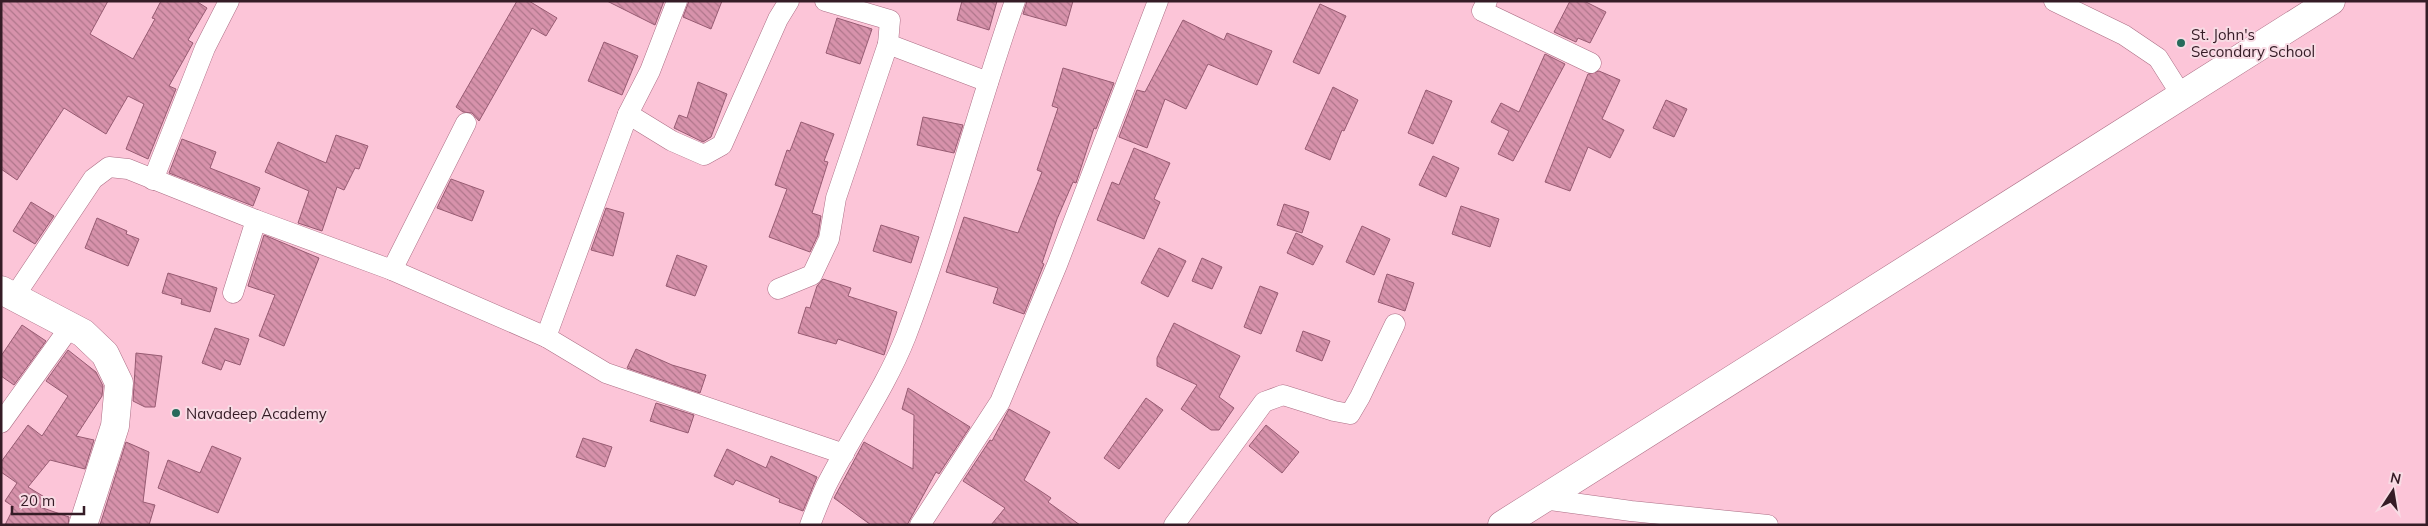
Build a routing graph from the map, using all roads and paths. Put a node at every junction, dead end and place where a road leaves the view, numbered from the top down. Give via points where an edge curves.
1 (229, 1) edge
2 (677, 1) edge
3 (789, 1) edge
4 (825, 1) edge
5 (1015, 1) edge
6 (1158, 1) edge
7 (1487, 1) edge
8 (2054, 1) edge
9 (2331, 1) edge
10 (888, 44) junction
11 (1591, 63) dead end
12 (988, 82) junction
13 (2182, 96) junction
14 (628, 114) junction
15 (466, 123) dead end
16 (153, 180) junction
17 (256, 220) junction
18 (392, 270) junction
19 (778, 289) dead end
20 (233, 293) dead end
21 (7, 294) edge
22 (1395, 324) dead end
23 (70, 326) junction
24 (546, 337) junction
25 (1, 423) edge
26 (844, 454) junction
27 (1543, 499) junction
28 (83, 525) edge
29 (810, 525) edge
30 (920, 525) edge
31 (1174, 525) edge
32 (1502, 525) edge
33 (1768, 525) edge

1 - 16 street via 186,92
2 - 14 street via 650,71
3 - 14 street via 722,145 704,155 665,137
4 - 10 street via 890,20
5 - 12 street
6 - 30 street via 1000,402
7 - 11 street via 1482,11
8 - 13 street via 2124,35 2158,58
9 - 13 street
10 - 12 street
10 - 19 street via 836,198 829,239 812,275
12 - 26 street via 962,173 905,337
13 - 27 street
14 - 24 street
15 - 18 street
16 - 17 street
16 - 21 street via 128,169 109,167 93,179
17 - 18 street
17 - 20 street
18 - 24 street
21 - 23 street
22 - 31 street via 1350,414 1282,395 1264,402
23 - 25 street
23 - 28 street via 106,354 119,383 115,426
24 - 26 street via 606,373
26 - 29 street
27 - 32 street
27 - 33 street

